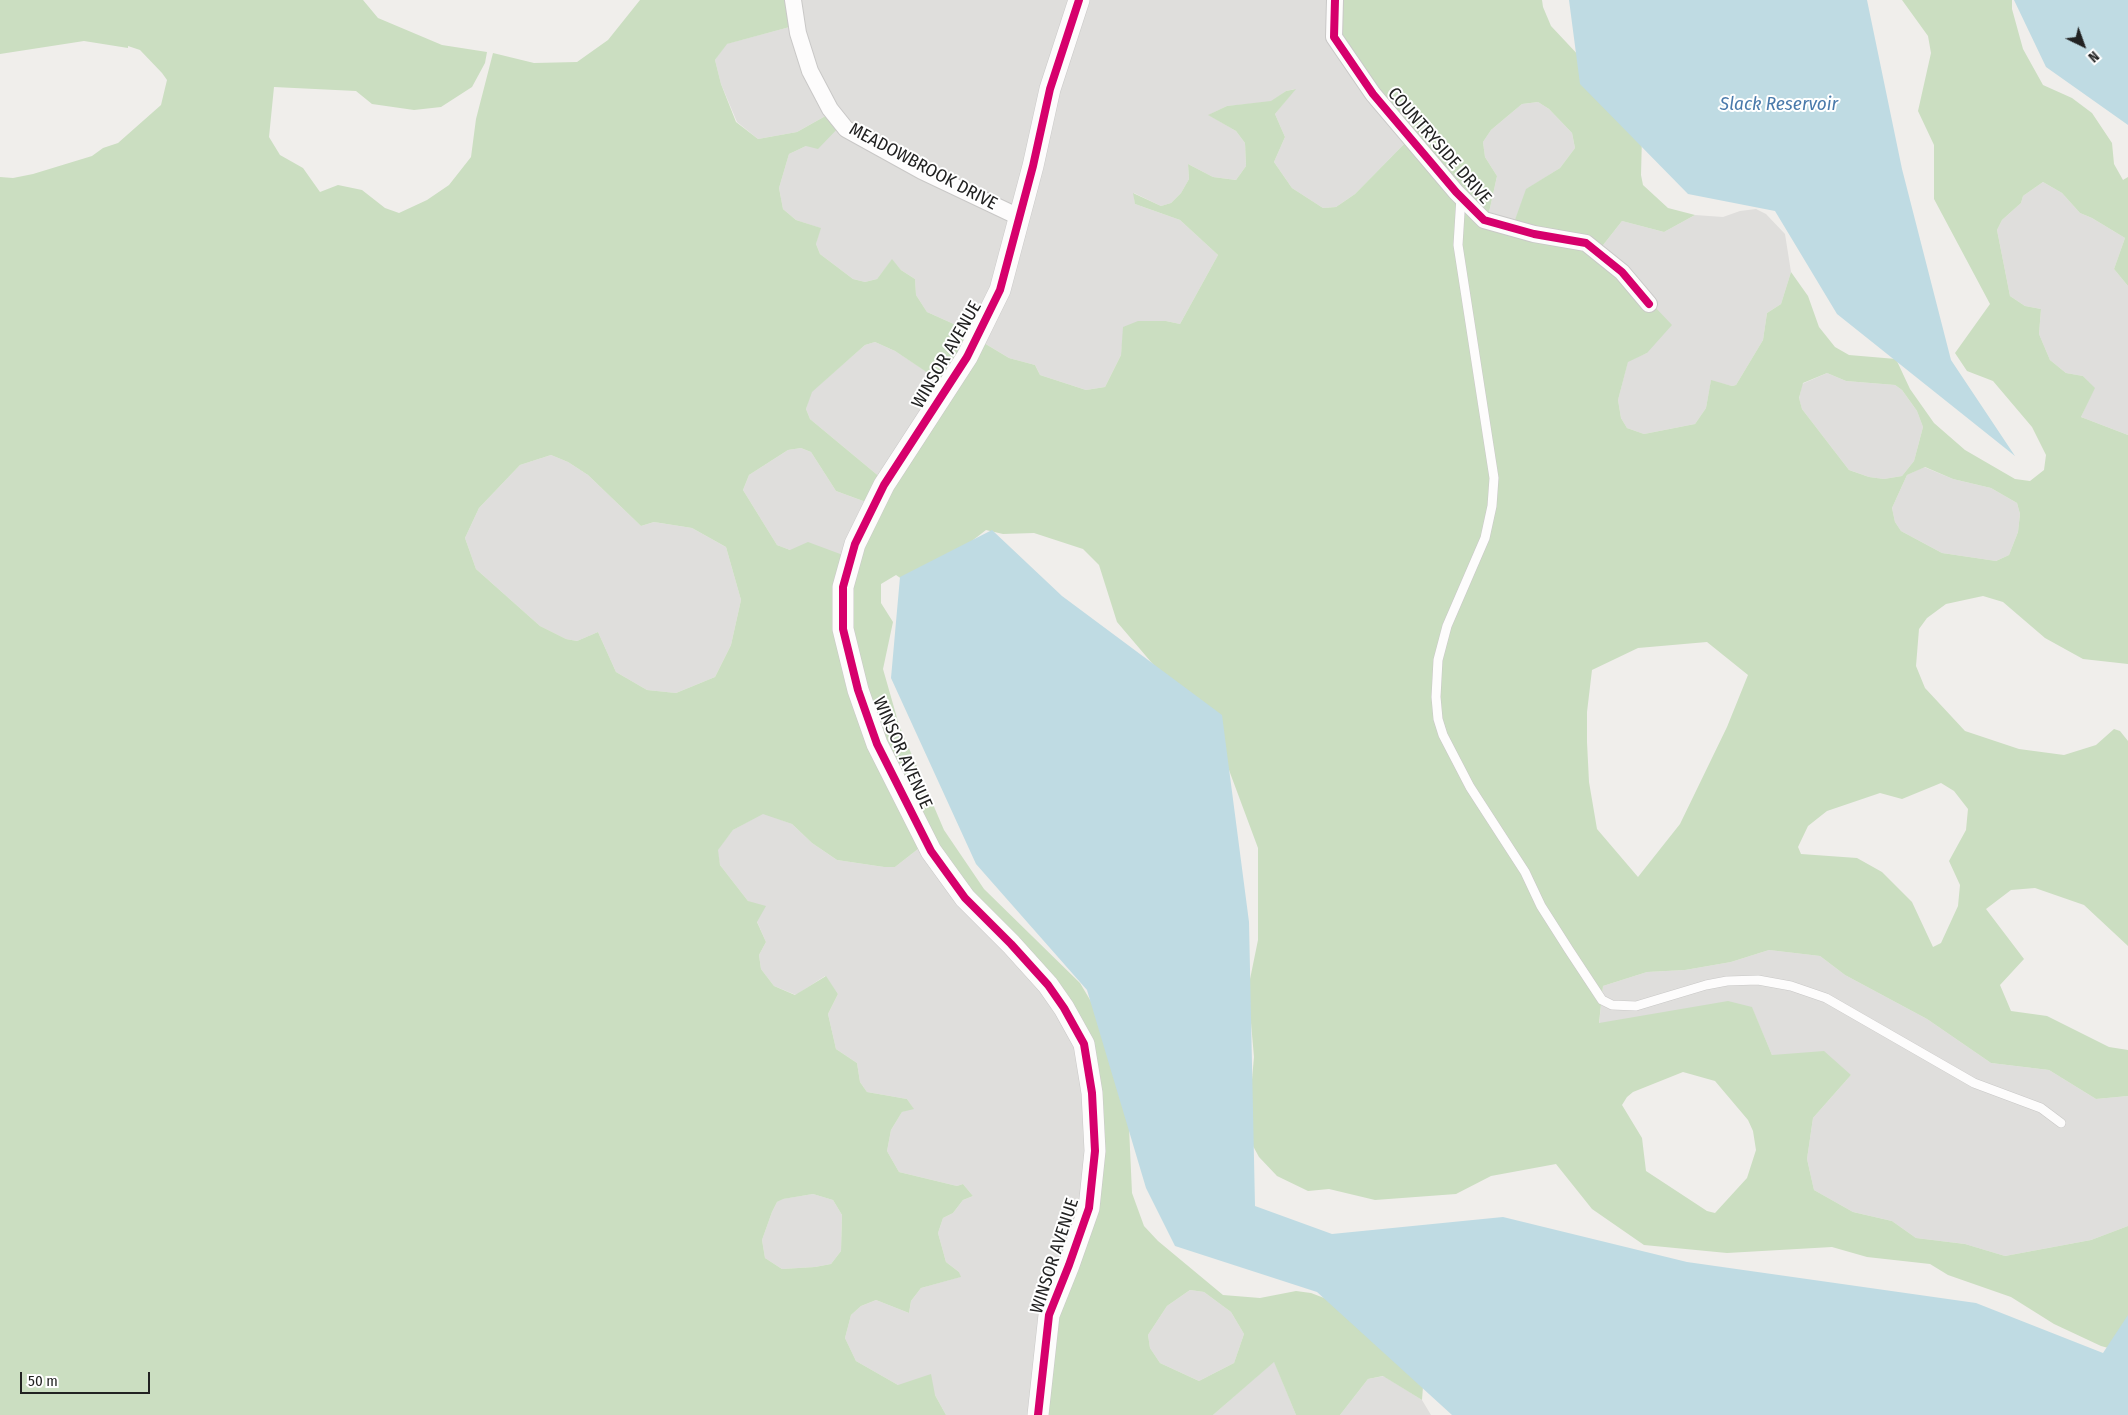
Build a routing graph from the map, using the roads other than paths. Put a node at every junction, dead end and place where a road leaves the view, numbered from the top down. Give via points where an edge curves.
1 (793, 0) edge
2 (1078, 0) edge
3 (1335, 0) edge
4 (1461, 197) junction
5 (1019, 217) junction
6 (1649, 304) dead end
7 (2061, 1123) dead end
8 (1038, 1415) edge

1 - 5 street, MEADOWBROOK DRIVE via 798,34 810,71 830,109 846,129 922,171
2 - 5 street, WINSOR AVENUE via 1050,89
3 - 4 street, COUNTRYSIDE DRIVE via 1334,37 1373,94
4 - 6 street, COUNTRYSIDE DRIVE via 1484,220 1534,234 1586,242 1622,272
4 - 7 lane via 1458,245 1494,478 1492,506 1484,538 1446,626 1436,697 1438,719 1470,787 1526,872 1541,906 1569,950 1602,1000 1612,1005 1636,1006 1706,985 1750,980 1791,986 1826,998 1974,1083 2041,1108
5 - 8 street, WINSOR AVENUE via 1000,290 967,357 884,485 855,544 843,587 843,629 858,690 878,744 931,850 965,898 1048,985 1084,1044 1092,1093 1095,1152 1090,1198 1069,1266 1049,1315

